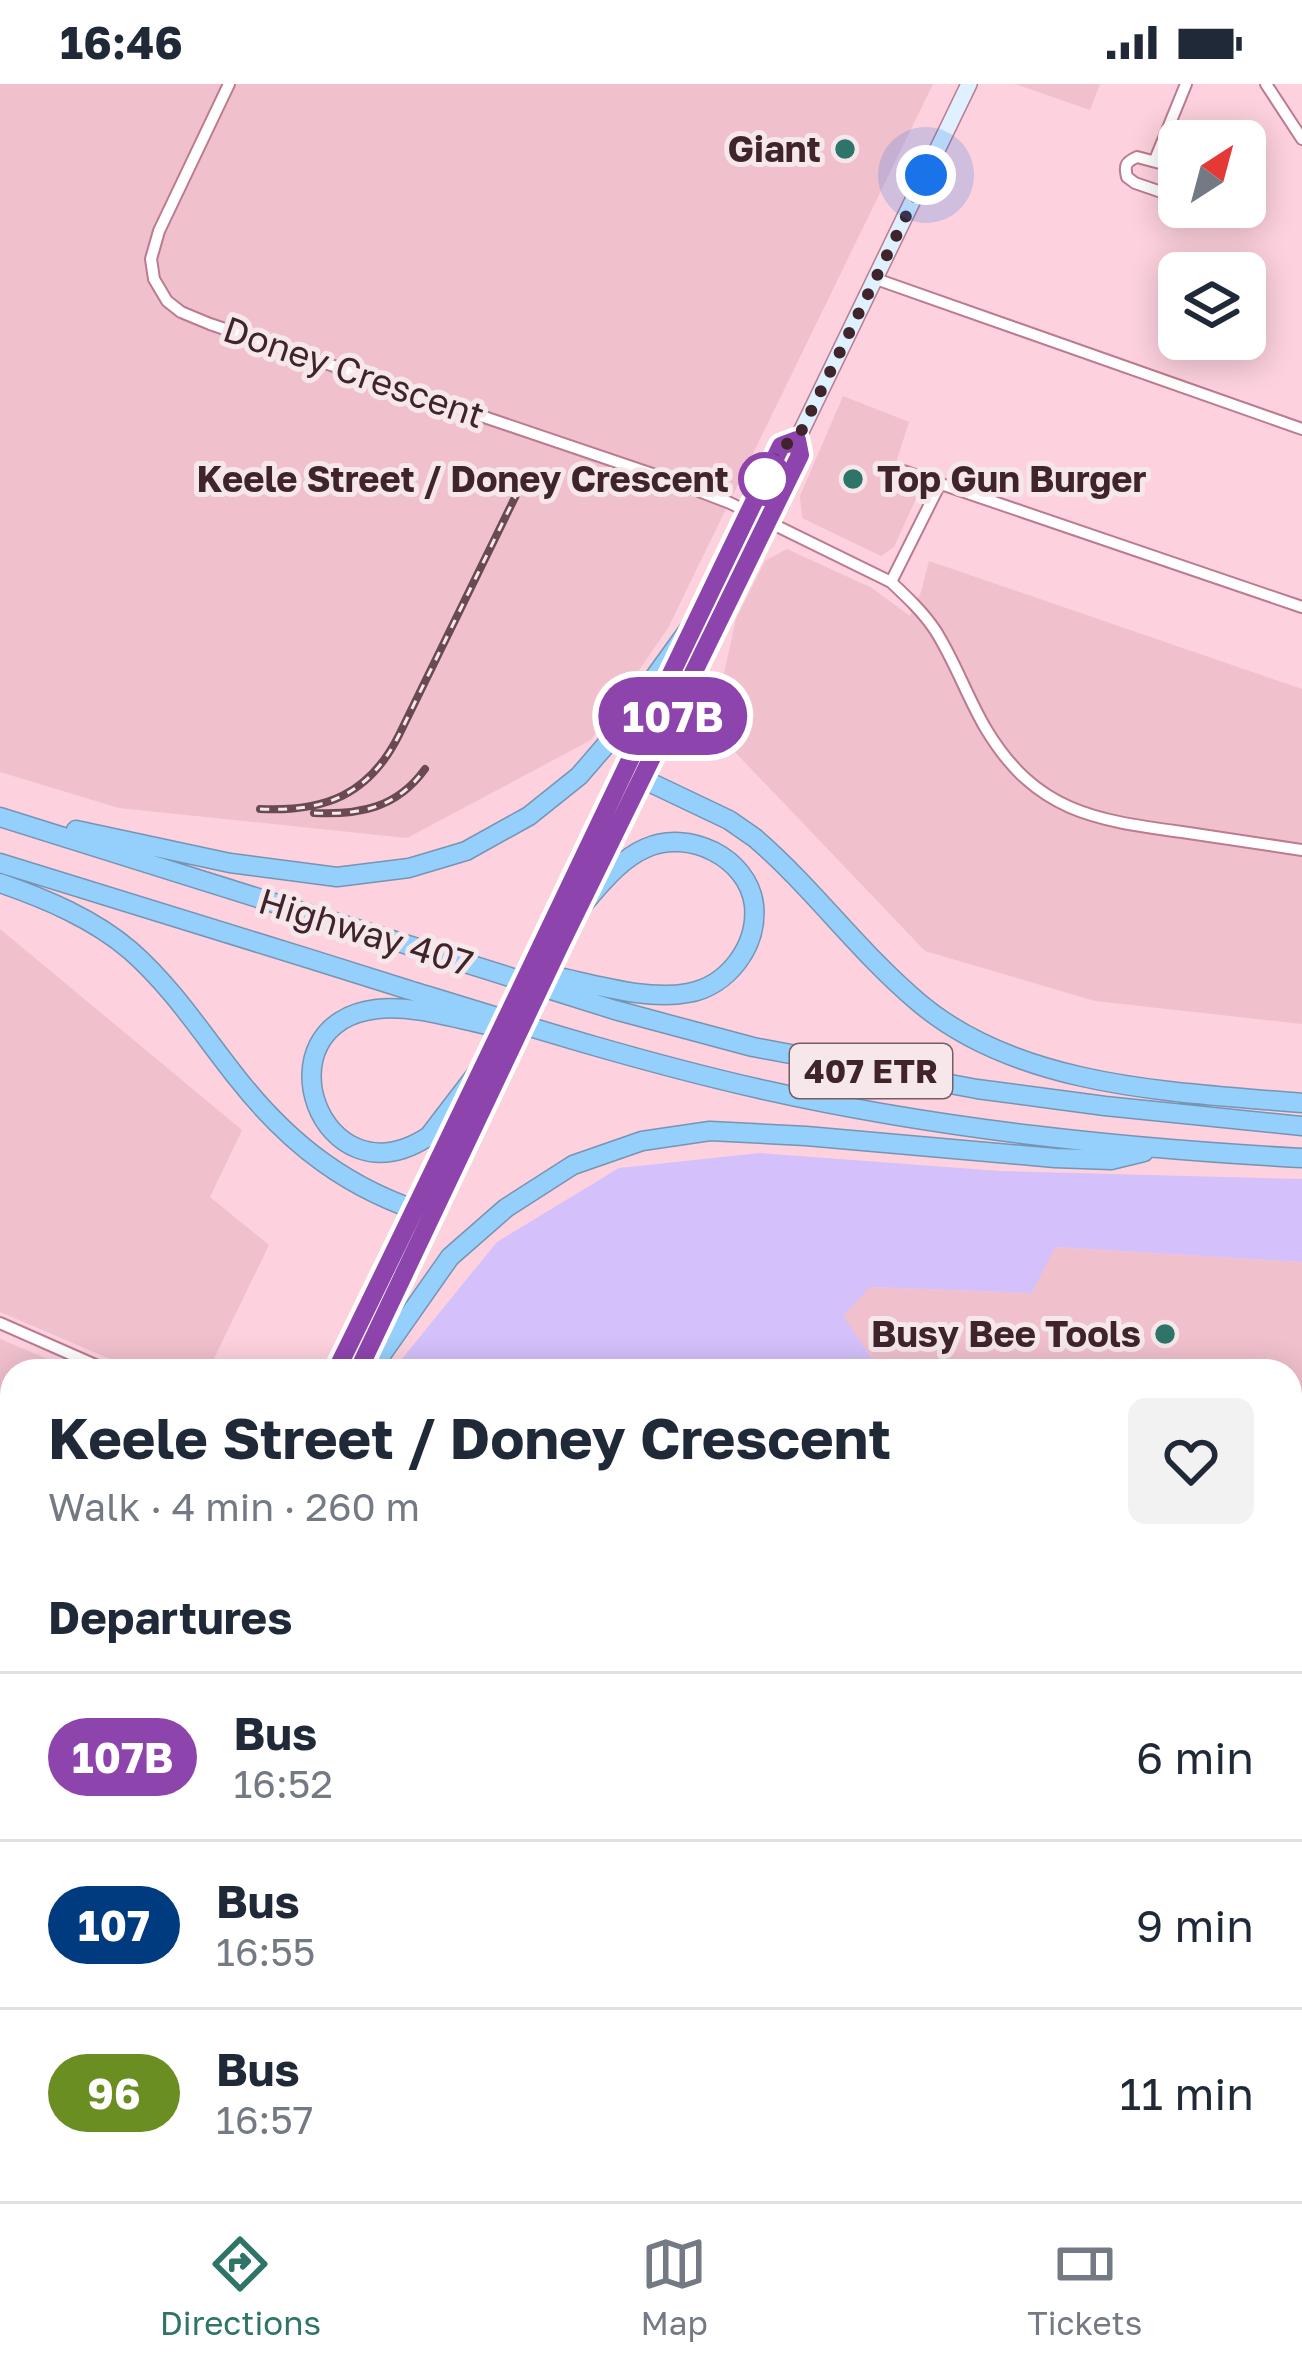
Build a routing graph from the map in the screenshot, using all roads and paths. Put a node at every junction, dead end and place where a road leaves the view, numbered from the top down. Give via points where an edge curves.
1 (229, 84) edge
2 (969, 84) edge
3 (1186, 84) edge
4 (1266, 84) edge
5 (1302, 139) edge
6 (1156, 160) joint
7 (1158, 191) edge
8 (876, 279) junction
9 (1302, 429) edge
10 (797, 440) junction
11 (903, 471) dead end
12 (940, 484) junction
13 (749, 512) junction
14 (768, 522) junction
15 (890, 582) junction
16 (1302, 607) edge
17 (695, 621) junction
18 (634, 775) junction
19 (0, 815) edge
20 (1302, 850) edge
21 (0, 863) edge
22 (0, 883) edge
23 (578, 910) junction
24 (553, 941) junction
25 (452, 959) junction
26 (560, 1037) junction
27 (498, 1058) junction
28 (1302, 1103) edge
29 (1302, 1126) edge
30 (1156, 1150) junction
31 (1302, 1158) edge
32 (423, 1212) junction
33 (0, 1323) edge
34 (82, 1359) edge
35 (343, 1359) edge
36 (363, 1359) edge
37 (378, 1359) edge

1 - 13 street, Doney Crescent via 155,240 152,269 166,302
2 - 8 main road
3 - 6 street
4 - 5 street
6 - 7 street via 1137,157 1125,167 1135,183
8 - 9 street
8 - 10 main road
10 - 13 main road via 781,446
10 - 14 main road via 800,455
11 - 12 street
12 - 15 street
12 - 16 street
13 - 14 street, Doney Crescent
13 - 17 main road
14 - 15 street, Doney Crescent
14 - 18 main road
15 - 20 street via 938,634 1001,754 1040,791 1111,821
17 - 18 main road
17 - 19 highway via 579,776 466,851 409,868 337,878
18 - 23 main road
18 - 24 main road
18 - 28 highway via 755,838 920,1004 976,1041 1062,1072
19 - 25 highway, Highway 407 / 407 ETR
21 - 26 highway, Highway 407 / 407 ETR
22 - 32 highway via 126,946 302,1148
23 - 24 main road
23 - 25 highway via 627,859 673,841 725,859 746,881 754,905 738,962 720,980 682,994
24 - 27 main road, bridge
25 - 29 highway, Highway 407 / 407 ETR via 820,1062 1105,1106
26 - 27 highway via 400,1009 356,1013 332,1026 310,1081 333,1134 357,1149 392,1152 430,1136
26 - 30 highway, Highway 407 / 407 ETR via 832,1104
27 - 32 main road
30 - 31 highway, Highway 407 / 407 ETR
30 - 37 highway via 1111,1160 710,1131 642,1141 573,1166 506,1208 450,1257
32 - 35 main road
32 - 36 main road
33 - 34 street

